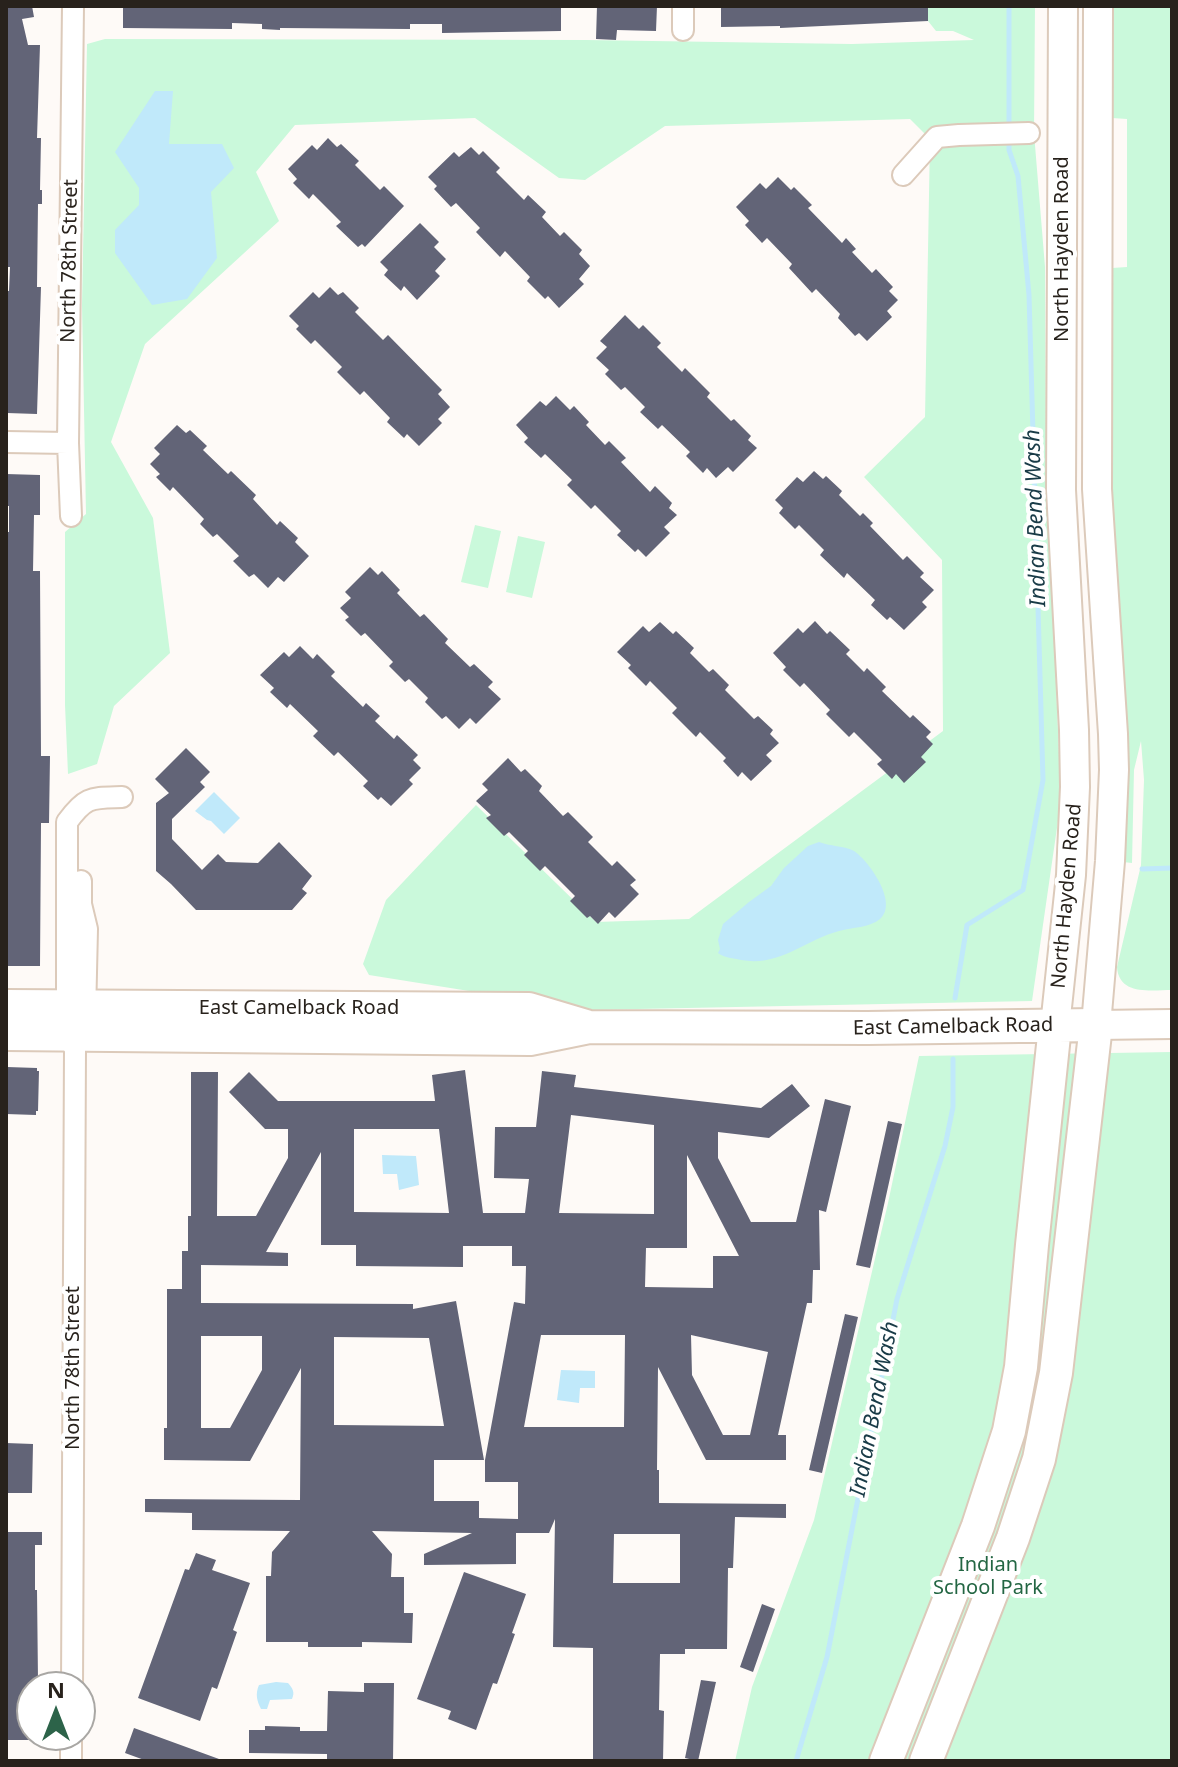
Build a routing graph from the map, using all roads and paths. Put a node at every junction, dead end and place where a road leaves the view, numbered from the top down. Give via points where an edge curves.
1 (73, 6) edge
2 (683, 6) edge
3 (1063, 6) edge
4 (1098, 6) edge
5 (683, 30) dead end
6 (1029, 133) dead end
7 (903, 175) dead end
8 (6, 442) edge
9 (68, 443) junction
10 (71, 516) dead end
11 (122, 797) dead end
12 (6, 1006) edge
13 (1172, 1024) edge
14 (1096, 1025) junction
15 (1055, 1026) junction
16 (76, 1027) junction
17 (6, 1034) edge
18 (72, 1671) edge
19 (886, 1761) edge
20 (926, 1761) edge

1 - 9 street, North 78th Street
2 - 5 street
3 - 15 main road, North Hayden Road via 1061,490 1075,787
4 - 14 main road, North Hayden Road via 1097,489 1114,770
6 - 7 street via 937,137
8 - 9 street
9 - 10 street, North 78th Street
11 - 16 street, North 78th Street via 91,799 77,808 87,929
12 - 16 main road, East Camelback Road
13 - 14 main road, East Camelback Road
14 - 15 main road, East Camelback Road
14 - 20 main road, North Hayden Road via 1056,1373 1039,1459
15 - 16 main road, East Camelback Road via 589,1027 529,1009
15 - 19 main road, North Hayden Road via 1021,1367 1009,1431 978,1526
16 - 17 main road, East Camelback Road
16 - 18 street, North 78th Street

